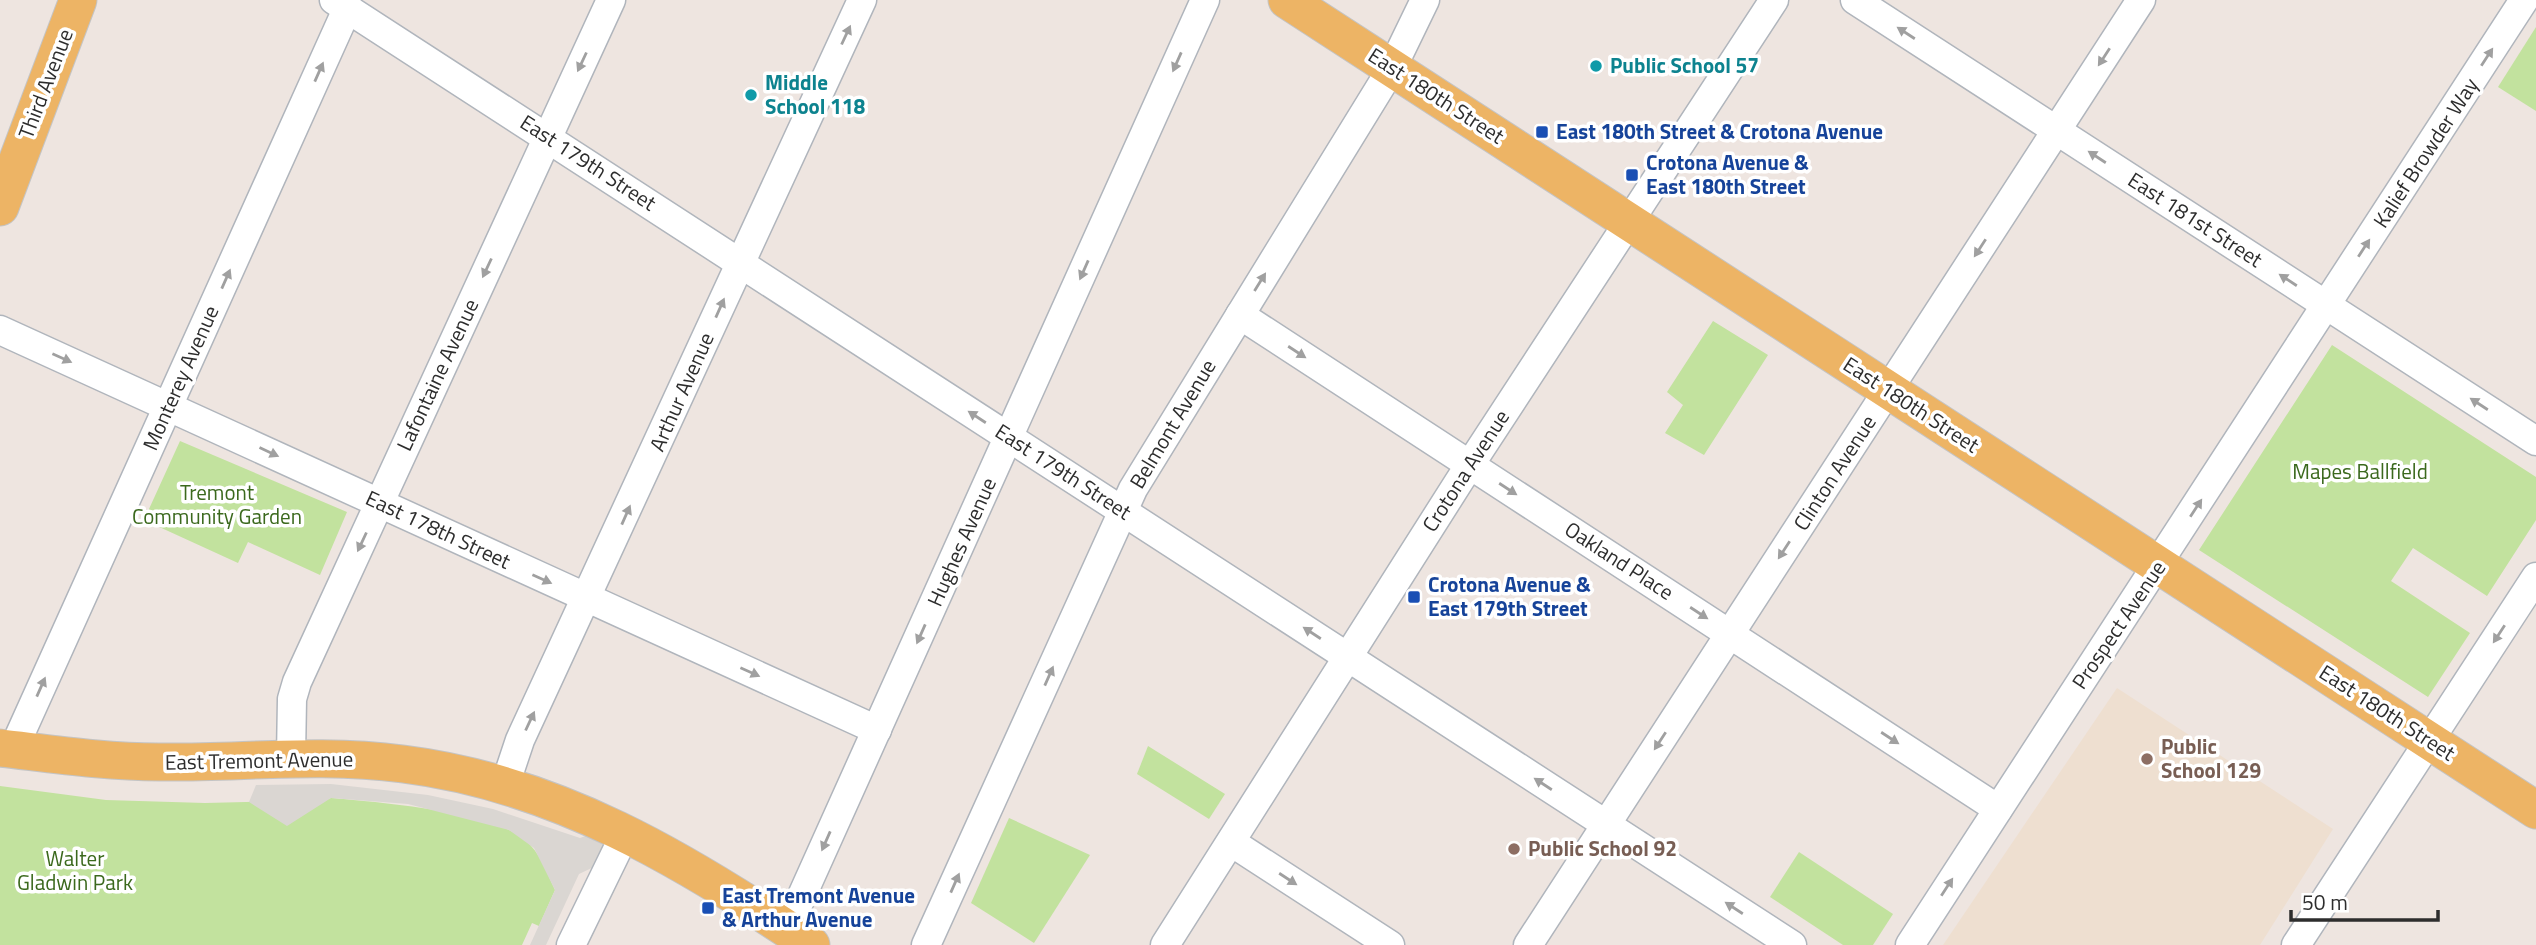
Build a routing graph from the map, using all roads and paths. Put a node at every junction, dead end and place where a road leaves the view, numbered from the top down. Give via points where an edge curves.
1 (78, 0) edge
2 (611, 0) edge
3 (862, 0) edge
4 (1205, 0) edge
5 (1287, 0) edge
6 (1425, 0) edge
7 (1774, 0) edge
8 (1855, 0) edge
9 (2141, 0) edge
10 (2524, 0) edge
11 (341, 4) edge
12 (1392, 68) junction
13 (2056, 131) junction
14 (547, 136) junction
15 (0, 207) edge
16 (1629, 222) junction
17 (741, 262) junction
18 (2327, 306) junction
19 (1240, 315) junction
20 (0, 330) edge
21 (1889, 390) junction
22 (169, 406) junction
23 (1009, 438) junction
24 (2536, 441) edge
25 (1470, 464) junction
26 (380, 503) junction
27 (1123, 511) junction
28 (2159, 565) junction
29 (2536, 577) edge
30 (587, 599) junction
31 (1730, 633) junction
32 (1348, 656) junction
33 (877, 730) junction
34 (2430, 741) junction
35 (7, 749) edge
36 (291, 757) junction
37 (505, 785) junction
38 (1998, 809) junction
39 (2536, 810) edge
40 (1606, 825) junction
41 (626, 832) junction
42 (1231, 842) junction
43 (799, 937) edge
44 (571, 945) edge
45 (926, 945) edge
46 (1165, 945) edge
47 (1390, 945) edge
48 (1528, 945) edge
49 (1792, 945) edge
50 (1910, 945) edge
51 (2297, 945) edge

1 - 15 main road, Third Avenue
2 -> 14 street, Lafontaine Avenue
17 -> 3 street, Arthur Avenue
4 -> 23 street, Hughes Avenue
5 - 12 main road, East 180th Street
6 - 12 street, Belmont Avenue
7 - 16 street, Crotona Avenue
13 -> 8 street, East 181st Street
9 -> 13 street, Clinton Avenue
18 -> 10 street, Kalief Browder Way
11 - 14 street, East 179th Street
22 -> 11 street, Monterey Avenue
12 - 16 main road, East 180th Street
19 -> 12 street, Belmont Avenue
18 -> 13 street, East 181st Street
13 -> 21 street, Clinton Avenue
14 - 17 street, East 179th Street
14 -> 26 street, Lafontaine Avenue
16 - 21 main road, East 180th Street
16 - 25 street, Crotona Avenue
23 -> 17 street, East 179th Street
30 -> 17 street, Arthur Avenue
24 -> 18 street, East 181st Street
28 -> 18 street, Prospect Avenue
19 -> 25 street, Oakland Place
19 - 27 street, Belmont Avenue
20 -> 22 street, East 178th Street
21 - 28 main road, East 180th Street
21 -> 31 street, Clinton Avenue
22 -> 26 street, East 178th Street
35 -> 22 street, Monterey Avenue
23 - 27 street, East 179th Street
23 -> 33 street, Hughes Avenue
25 -> 31 street, Oakland Place
25 - 32 street, Crotona Avenue
26 -> 30 street, East 178th Street
26 -> 36 street, Lafontaine Avenue via 297,682 292,699
32 -> 27 street, East 179th Street
45 -> 27 street, Belmont Avenue
28 - 34 main road, East 180th Street
28 - 38 street, Prospect Avenue
29 -> 34 street
30 -> 33 street, East 178th Street
37 -> 30 street, Arthur Avenue via 520,740
31 -> 38 street, Oakland Place
31 -> 40 street, Clinton Avenue
40 -> 32 street, East 179th Street
32 - 42 street, Crotona Avenue
33 -> 43 street, Hughes Avenue
34 - 39 main road, East 180th Street
34 - 51 street
35 - 36 main road, East Tremont Avenue via 158,762
36 - 37 main road, East Tremont Avenue via 404,764
37 - 41 main road, East Tremont Avenue
50 -> 38 street, Prospect Avenue
40 - 48 street, Clinton Avenue
49 -> 40 street, East 179th Street
41 - 43 main road, East Tremont Avenue
41 - 44 street
42 - 46 street, Crotona Avenue
42 -> 47 street

